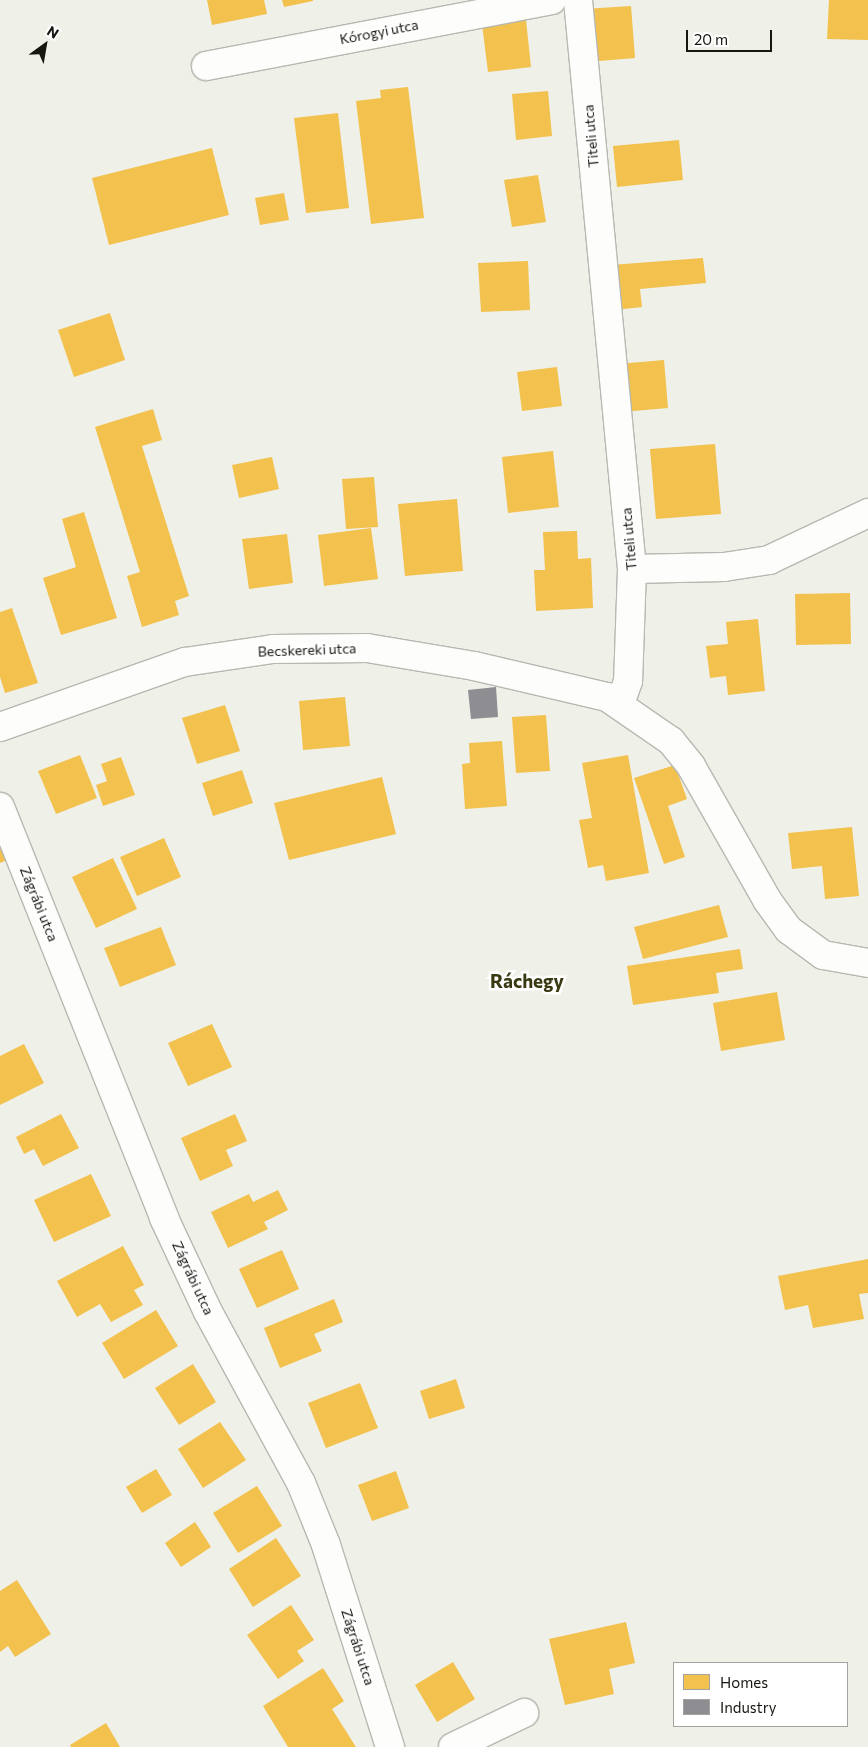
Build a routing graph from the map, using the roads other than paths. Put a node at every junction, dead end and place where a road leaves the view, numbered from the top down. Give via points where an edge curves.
1 (552, 0) edge
2 (578, 0) edge
3 (206, 66) dead end
4 (868, 513) edge
5 (632, 569) junction
6 (620, 704) junction
7 (0, 727) edge
8 (0, 807) edge
9 (868, 963) edge
10 (524, 1713) dead end
11 (390, 1747) edge
12 (453, 1747) edge

1 - 3 street, Kórogyi utca
2 - 5 street, Titeli utca
4 - 5 street via 768,560 724,567
5 - 6 street, Titeli utca via 628,682
6 - 7 street, Becskereki utca via 607,697 474,666 367,648 273,649 185,662
6 - 9 street via 671,741 691,766 767,900 789,930 823,956
8 - 11 street, Zágrábi utca via 164,1218 207,1310 301,1483 326,1545
10 - 12 street

